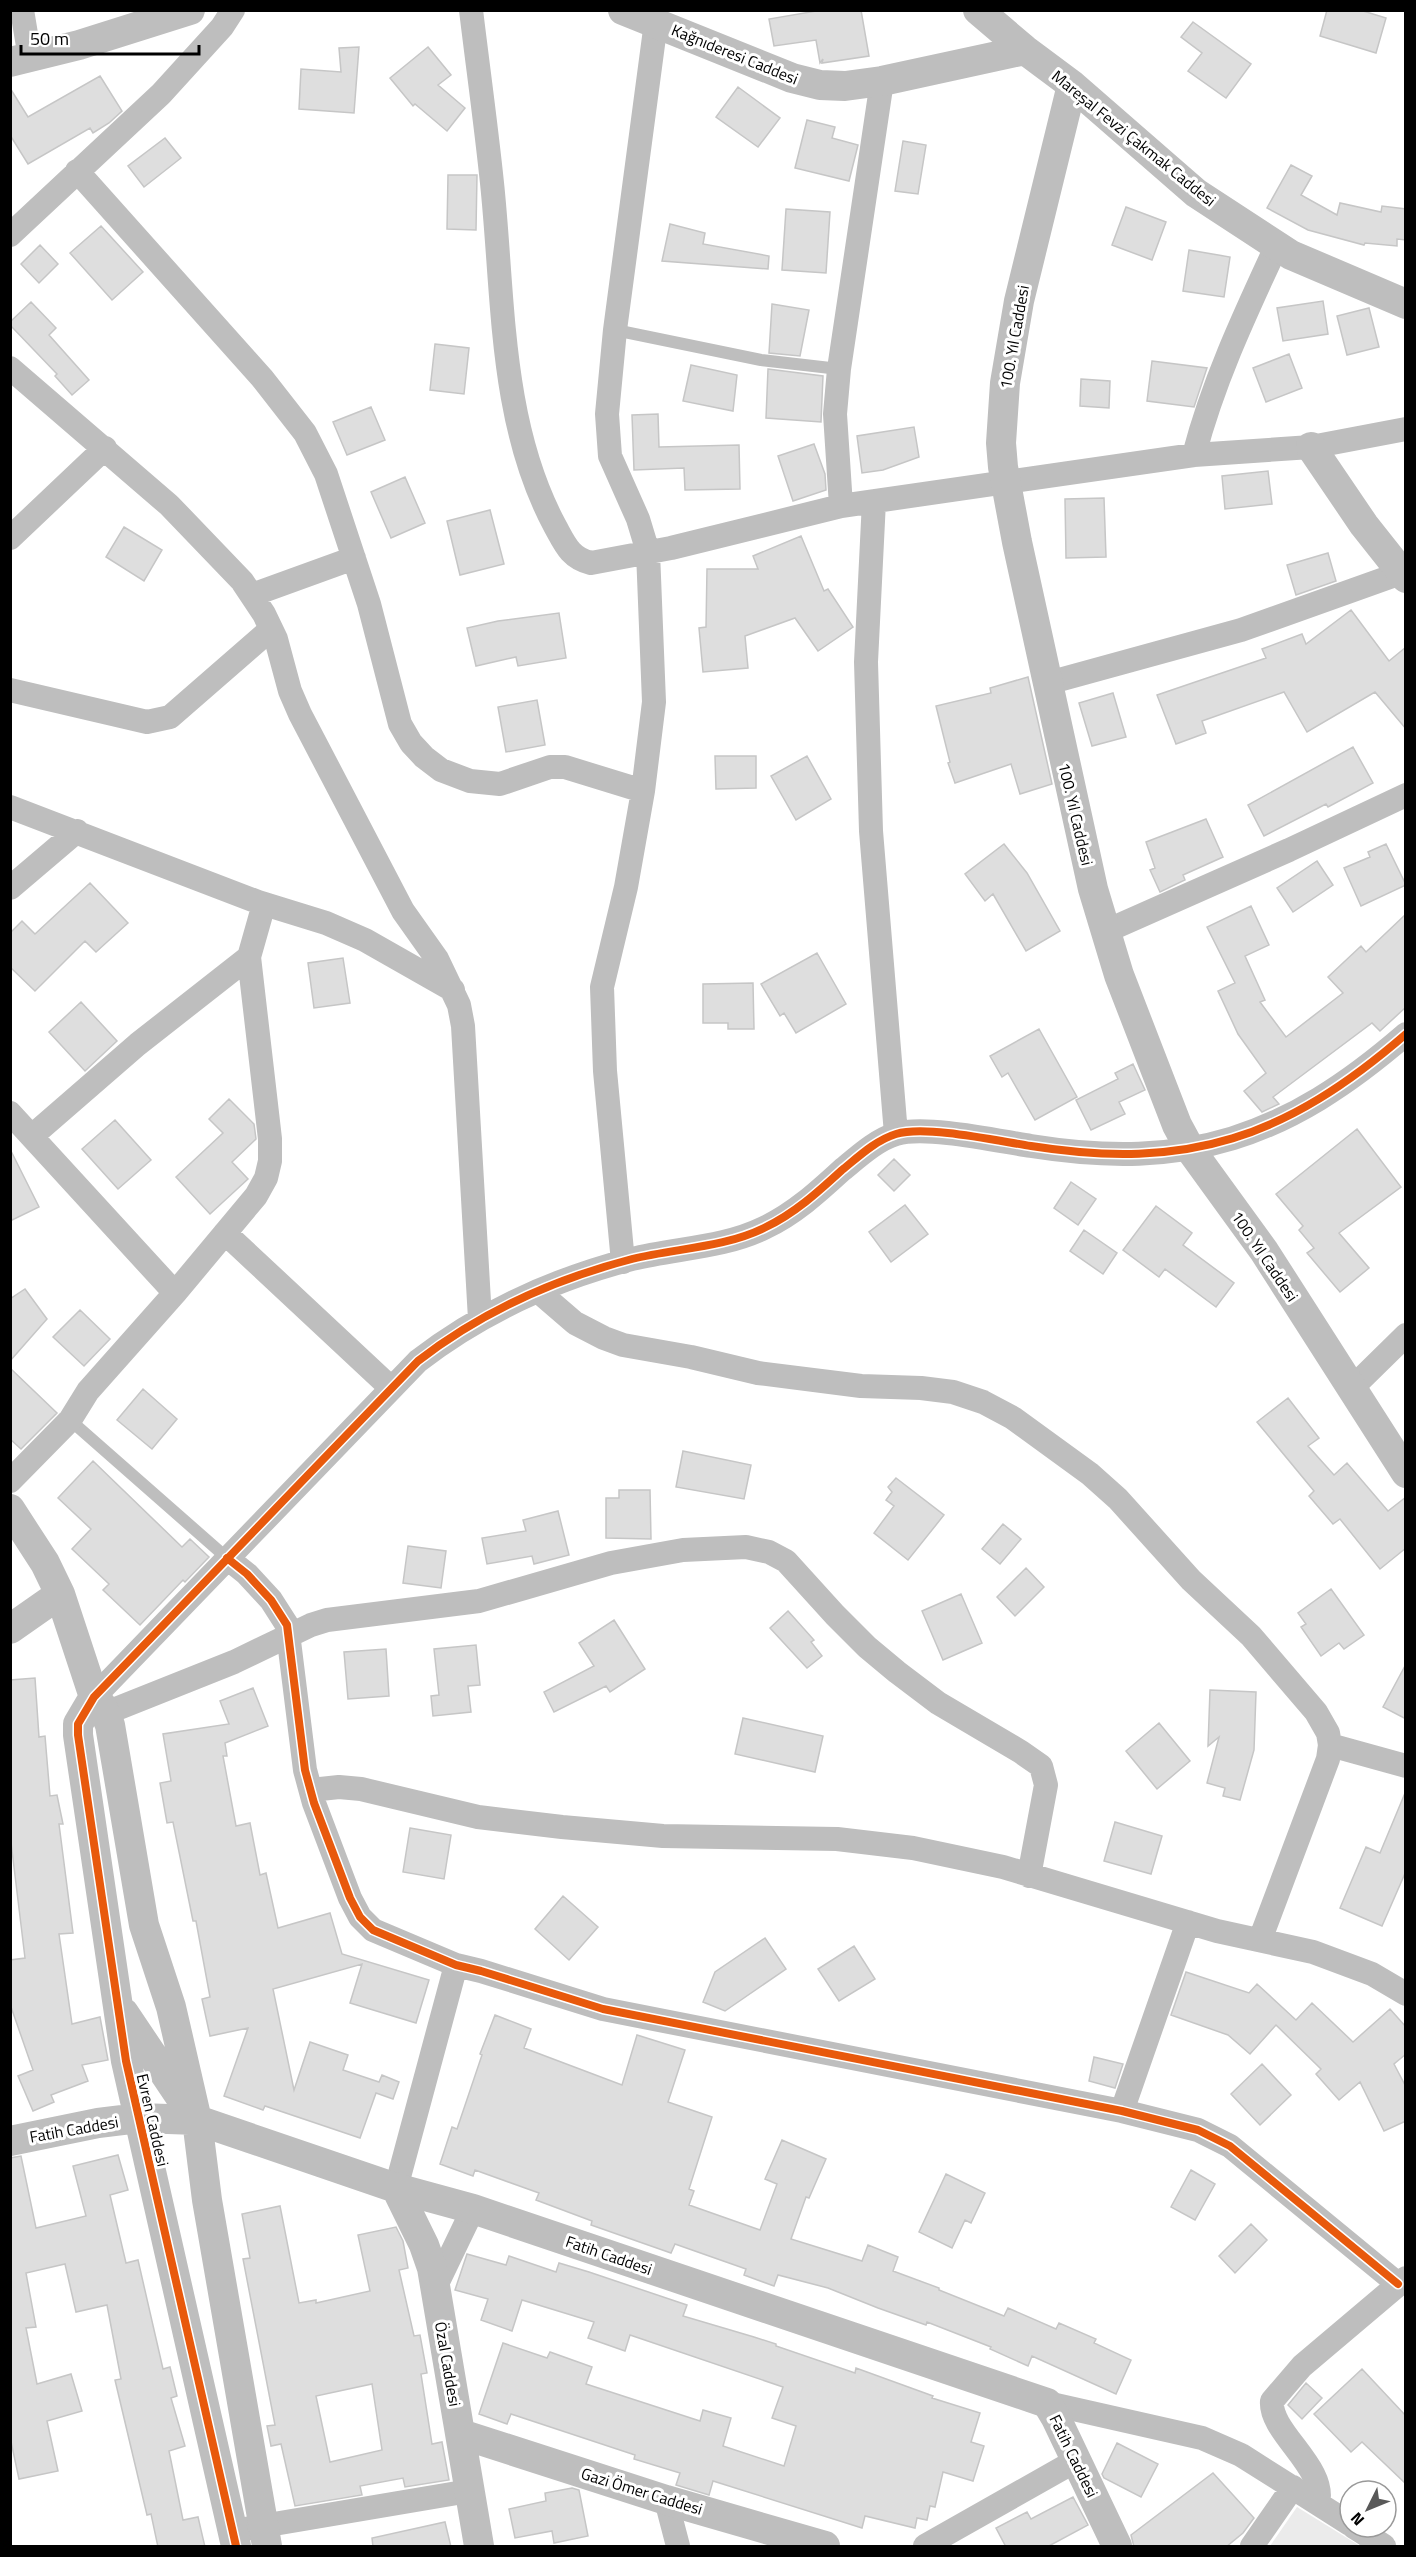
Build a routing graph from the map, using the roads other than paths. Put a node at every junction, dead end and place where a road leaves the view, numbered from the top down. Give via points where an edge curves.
1 (22, 10) edge
2 (190, 10) edge
3 (233, 10) edge
4 (471, 10) edge
5 (623, 10) edge
6 (982, 12) edge
7 (656, 22) junction
8 (1024, 50) junction
9 (20, 60) edge
10 (882, 81) junction
11 (1072, 85) junction
12 (77, 171) junction
13 (10, 235) edge
14 (1277, 245) junction
15 (1406, 304) edge
16 (615, 330) junction
17 (10, 368) edge
18 (839, 369) junction
19 (1406, 429) edge
20 (1311, 447) junction
21 (105, 448) junction
22 (1194, 456) junction
23 (1006, 483) junction
24 (874, 501) junction
25 (841, 506) junction
26 (10, 538) edge
27 (648, 552) junction
28 (354, 558) junction
29 (1403, 575) edge
30 (252, 595) junction
31 (271, 629) junction
32 (1048, 683) junction
33 (10, 690) edge
34 (643, 791) junction
35 (1406, 795) edge
36 (10, 807) edge
37 (77, 831) junction
38 (10, 888) edge
39 (264, 904) junction
40 (1104, 932) junction
41 (249, 957) junction
42 (453, 990) junction
43 (1406, 1034) edge
44 (10, 1113) edge
45 (896, 1134) junction
46 (32, 1136) junction
47 (1190, 1149) junction
48 (225, 1233) junction
49 (623, 1263) junction
50 (539, 1292) junction
51 (175, 1293) junction
52 (480, 1319) junction
53 (1406, 1335) edge
54 (391, 1389) junction
55 (1351, 1389) junction
56 (69, 1420) junction
57 (1406, 1473) edge
58 (10, 1482) edge
59 (10, 1509) edge
60 (227, 1558) junction
61 (60, 1594) junction
62 (10, 1629) edge
63 (290, 1635) junction
64 (100, 1706) junction
65 (1330, 1745) junction
66 (1406, 1766) edge
67 (310, 1790) junction
68 (1029, 1876) junction
69 (1188, 1923) junction
70 (1260, 1940) junction
71 (456, 1965) junction
72 (1406, 1994) edge
73 (116, 2001) junction
74 (1122, 2111) junction
75 (139, 2118) junction
76 (197, 2120) junction
77 (10, 2141) edge
78 (396, 2188) junction
79 (472, 2209) junction
80 (1402, 2281) edge
81 (435, 2288) junction
82 (1047, 2403) junction
83 (460, 2434) junction
84 (1077, 2460) junction
85 (1293, 2487) junction
86 (469, 2491) junction
87 (666, 2500) junction
88 (1318, 2503) junction
89 (1338, 2516) edge
90 (265, 2536) edge
91 (235, 2539) edge
92 (479, 2547) edge
93 (678, 2547) edge
94 (825, 2547) edge
95 (925, 2547) edge
96 (1117, 2547) edge
97 (1252, 2547) edge

1 - 9 street
2 - 9 street
3 - 12 street via 161,94
4 - 27 street via 492,183 506,353 525,448 543,504 578,560 591,563
5 - 7 street, Kağnıderesi Caddesi
6 - 8 street, Mareşal Fevzi Çakmak Caddesi
7 - 10 street, Kağnıderesi Caddesi via 820,86
7 - 16 street
8 - 10 street, Kağnıderesi Caddesi
8 - 11 street, Mareşal Fevzi Çakmak Caddesi
10 - 18 street
11 - 14 street, Mareşal Fevzi Çakmak Caddesi via 1196,193
11 - 23 street, 100. Yıl Caddesi via 1019,301 1005,383 1001,443
12 - 13 street
12 - 28 street via 295,418 326,474
14 - 15 street, Mareşal Fevzi Çakmak Caddesi
14 - 22 street via 1209,401
16 - 18 lane via 761,360
16 - 27 street via 607,414 610,456
17 - 21 street
18 - 25 street via 834,414
19 - 20 street
20 - 22 street
20 - 29 street
21 - 26 street
21 - 30 street via 222,557
22 - 23 street
23 - 24 street
23 - 32 street, 100. Yıl Caddesi
24 - 25 street
24 - 45 street via 866,662 871,831
25 - 27 street
27 - 34 street via 654,702
28 - 30 street
28 - 34 street via 400,724 424,757 441,770 470,781 500,784 550,767
29 - 32 street via 1240,630
30 - 31 street
31 - 33 street via 170,717 159,721 147,723
31 - 42 street via 290,691 310,735 403,911 437,959
32 - 40 street, 100. Yıl Caddesi
34 - 49 street via 626,887 602,987 605,1071
35 - 40 street
36 - 37 street
37 - 38 street
37 - 39 street
39 - 41 street
39 - 42 street via 365,940
40 - 47 street, 100. Yıl Caddesi via 1138,1027
41 - 46 street via 138,1044
41 - 48 street via 270,1161 256,1196
42 - 52 street via 464,1026
43 - 47 street via 1372,1063 1295,1114 1244,1136
44 - 46 street
45 - 47 street via 922,1130 1102,1154
45 - 49 street via 857,1157 799,1208 761,1230
46 - 51 street
47 - 55 street, 100. Yıl Caddesi via 1264,1251
48 - 51 street
48 - 54 street
49 - 50 street
50 - 52 street
50 - 65 street via 575,1323 623,1345 758,1373 953,1392 1013,1418 1082,1467 1118,1499 1185,1574 1251,1636 1316,1712
51 - 56 street via 88,1391
52 - 54 street via 417,1361
53 - 55 street
54 - 60 street
55 - 57 street, 100. Yıl Caddesi
56 - 58 street
56 - 60 lane
59 - 61 street
60 - 63 street via 271,1600
60 - 64 street
61 - 62 street
61 - 64 street
63 - 64 street via 234,1662
63 - 67 street via 299,1732
63 - 68 street via 327,1620 479,1601 611,1563 683,1550 746,1547 769,1552 786,1561 835,1615 897,1672 947,1709 1041,1766 1046,1785
64 - 73 street, Evren Caddesi via 78,1724 78,1735
64 - 76 street via 144,1924 171,2007
65 - 66 street
65 - 70 street
67 - 68 street via 361,1789 478,1816 582,1829 663,1836 837,1839 914,1848
67 - 71 street via 360,1917 373,1930
68 - 69 street
69 - 70 street
69 - 74 street
70 - 72 street via 1349,1965
71 - 74 street via 603,2009
71 - 78 street
73 - 75 street, Evren Caddesi
73 - 76 street
74 - 80 street via 1197,2130 1230,2146
75 - 76 street, Fatih Caddesi
75 - 77 street, Fatih Caddesi
75 - 91 street, Evren Caddesi
76 - 78 street, Fatih Caddesi
76 - 90 street via 214,2244
78 - 79 street, Fatih Caddesi
78 - 81 street, Özal Caddesi via 424,2245
79 - 81 street
79 - 82 street, Fatih Caddesi
80 - 88 street via 1302,2366 1272,2402 1281,2427 1316,2478
81 - 83 street, Özal Caddesi
82 - 84 street, Fatih Caddesi
82 - 85 street via 1202,2438 1240,2454
83 - 86 street, Özal Caddesi
83 - 87 street, Gazi Ömer Caddesi
84 - 95 street
84 - 96 street, Fatih Caddesi
85 - 88 street
85 - 97 street
86 - 90 street
86 - 92 street, Özal Caddesi
87 - 93 street
87 - 94 street, Gazi Ömer Caddesi
88 - 89 street
90 - 91 street

